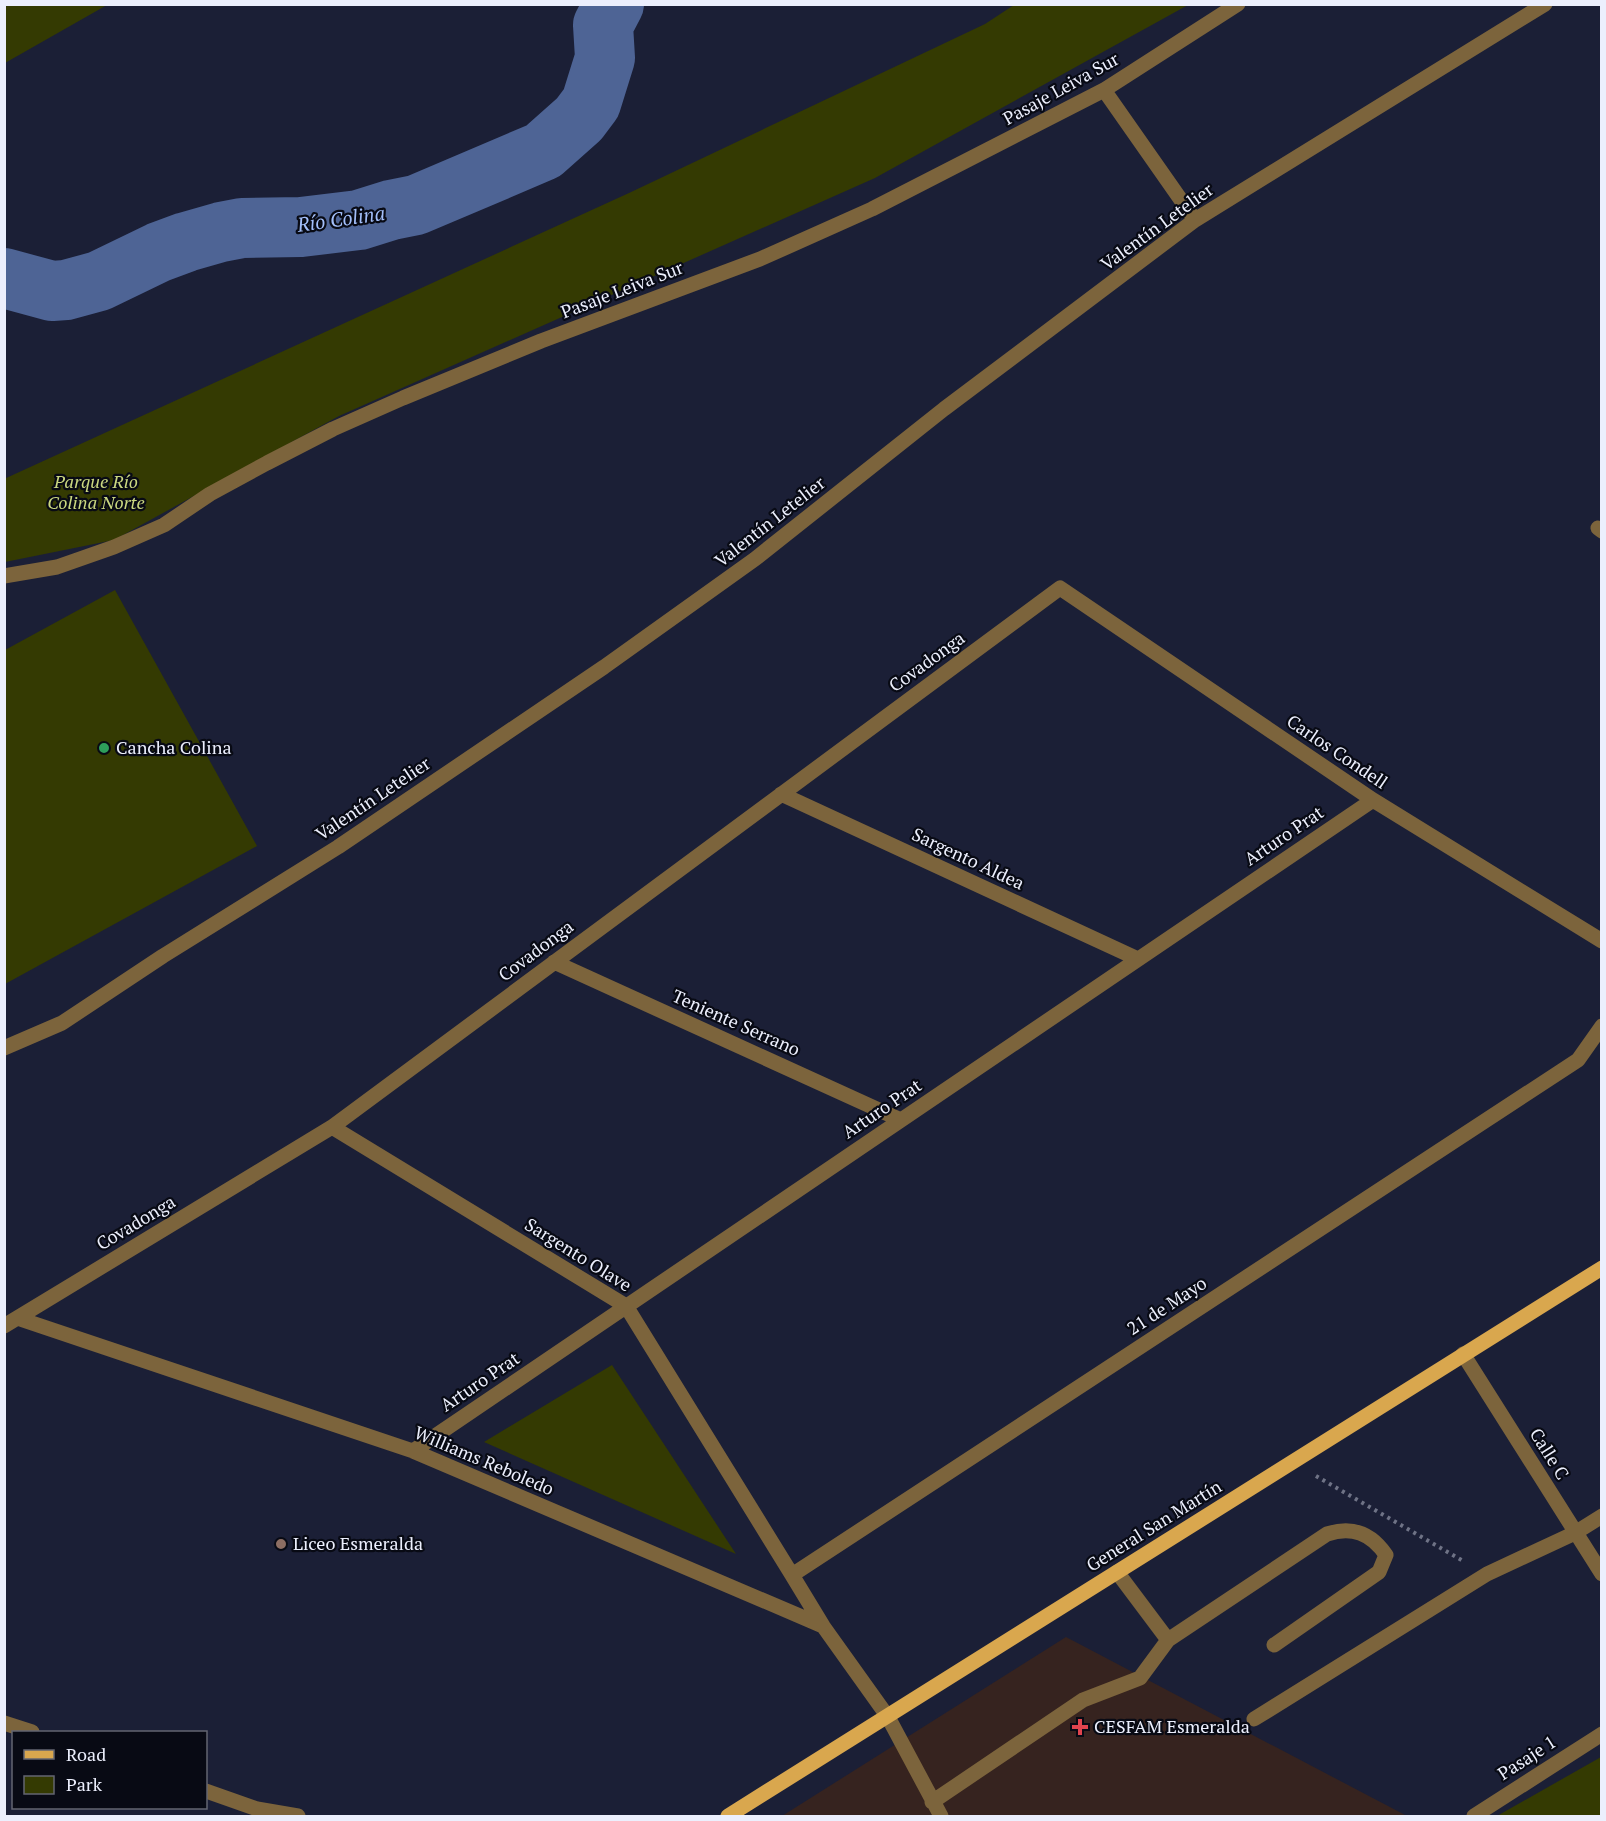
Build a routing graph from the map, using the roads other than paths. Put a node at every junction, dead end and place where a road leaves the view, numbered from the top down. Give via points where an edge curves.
1 (1238, 4) edge
2 (1545, 4) edge
3 (1104, 90) junction
4 (1196, 220) junction
5 (4, 576) edge
6 (1060, 588) joint
7 (781, 795) junction
8 (1373, 800) junction
9 (1600, 940) edge
10 (1138, 959) junction
11 (554, 962) junction
12 (1602, 1026) edge
13 (4, 1048) edge
14 (901, 1120) junction
15 (332, 1127) junction
16 (1602, 1268) edge
17 (626, 1306) junction
18 (11, 1322) edge
19 (1464, 1354) junction
20 (413, 1451) junction
21 (1602, 1516) edge
22 (1575, 1533) junction
23 (1117, 1572) junction
24 (1602, 1574) edge
25 (792, 1575) junction
26 (823, 1626) junction
27 (1168, 1640) junction
28 (1274, 1645) dead end
29 (888, 1717) junction
30 (1254, 1719) dead end
31 (4, 1723) edge
32 (29, 1731) edge
33 (1602, 1734) edge
34 (207, 1791) edge
35 (932, 1802) junction
36 (298, 1816) edge
37 (728, 1816) edge
38 (940, 1816) edge
39 (1474, 1816) edge

1 - 3 street, Pasaje Leiva Sur
2 - 4 street, Valentín Letelier
3 - 4 street
3 - 5 street, Pasaje Leiva Sur via 872,209 760,259 541,341 333,429 210,494 164,525 114,548 57,567
4 - 13 street, Valentín Letelier via 944,409 755,560 604,667 338,847 62,1023
6 - 7 street, Covadonga
6 - 8 street, Carlos Condell
7 - 10 street, Sargento Aldea
7 - 11 street, Covadonga
8 - 9 street, Carlos Condell
8 - 10 street, Arturo Prat
10 - 14 street, Arturo Prat
11 - 14 street, Teniente Serrano
11 - 15 street, Covadonga
12 - 25 street, 21 de Mayo via 1578,1060
14 - 17 street, Arturo Prat
15 - 17 street, Sargento Olave
15 - 18 street, Covadonga
16 - 19 main road, General San Martín
17 - 20 street, Arturo Prat
17 - 25 street, Sargento Olave
18 - 20 street, Williams Reboledo
19 - 22 street, Calle C
19 - 23 main road, General San Martín
20 - 26 street, Williams Reboledo
21 - 22 street
22 - 24 street, Calle C
22 - 30 street via 1487,1574
23 - 27 street
23 - 29 main road, General San Martín
25 - 26 street
26 - 29 street
27 - 28 street via 1327,1534 1340,1530 1358,1532 1378,1543 1386,1555 1379,1572
27 - 35 street via 1140,1678 1083,1700
29 - 35 street
29 - 37 main road, General San Martín
31 - 32 street
33 - 39 street, Pasaje 1
34 - 36 street via 257,1809
35 - 38 street

